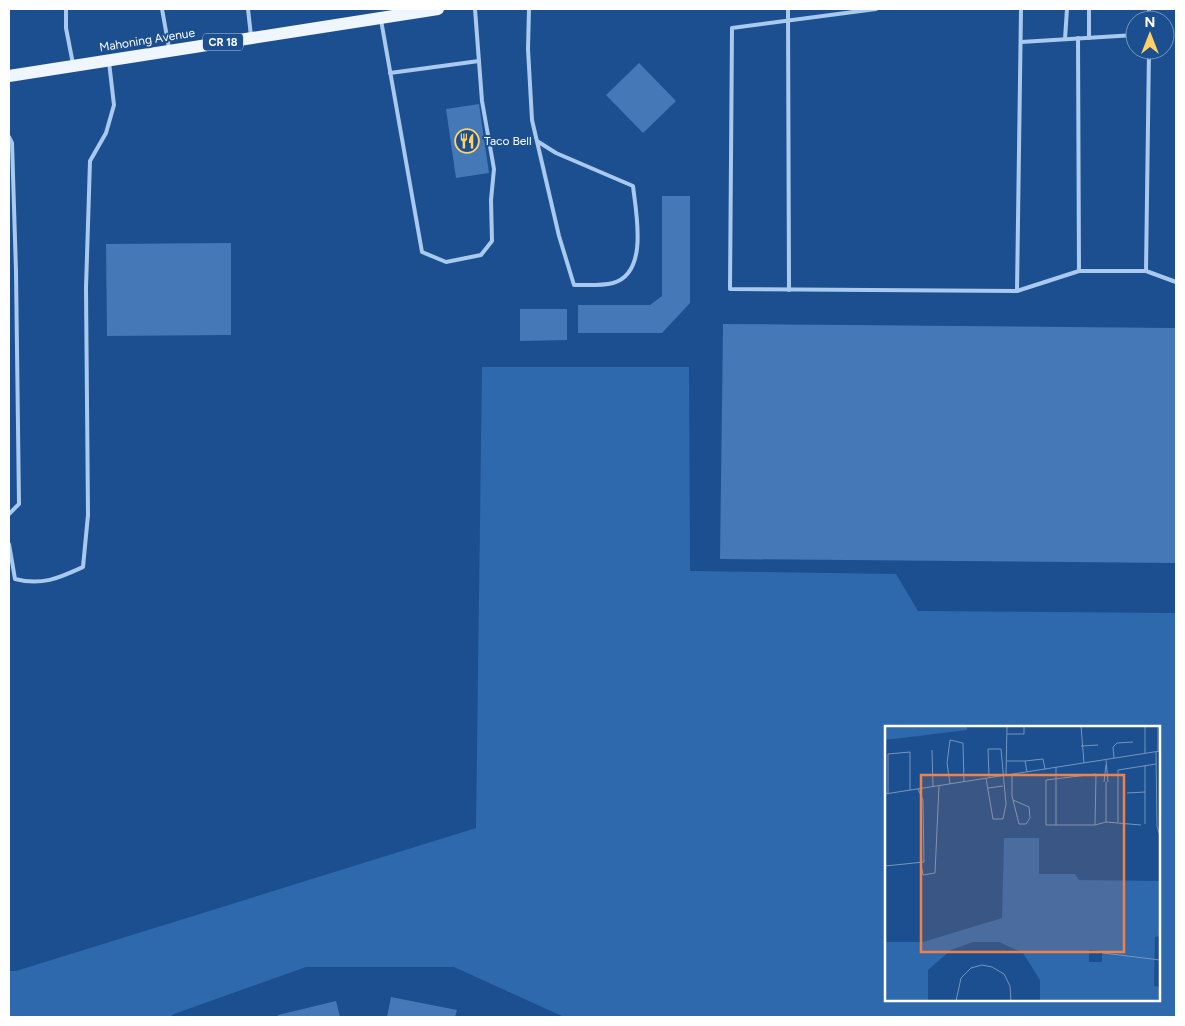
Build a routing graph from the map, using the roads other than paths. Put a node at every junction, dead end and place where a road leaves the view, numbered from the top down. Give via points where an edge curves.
1 (66, 9) edge
2 (162, 9) edge
3 (248, 9) edge
4 (438, 9) edge
5 (475, 9) edge
6 (529, 9) edge
7 (788, 9) edge
8 (876, 9) edge
9 (1021, 9) edge
10 (1066, 9) edge
11 (1089, 9) edge
12 (397, 12) edge
13 (381, 18) junction
14 (788, 20) junction
15 (1125, 36) edge
16 (251, 38) junction
17 (1078, 38) junction
18 (1089, 38) junction
19 (1065, 39) junction
20 (1020, 42) junction
21 (169, 51) junction
22 (108, 60) junction
23 (1149, 60) edge
24 (478, 61) junction
25 (73, 66) junction
26 (390, 73) junction
27 (9, 76) edge
28 (9, 136) edge
29 (537, 141) junction
30 (1079, 271) junction
31 (1146, 272) junction
32 (1176, 282) edge
33 (789, 290) junction
34 (1017, 291) junction
35 (9, 514) edge
36 (9, 544) edge

1 - 25 lane
2 - 21 lane
3 - 16 lane
4 - 12 main road, Mahoning Avenue / CR 18
5 - 24 lane
6 - 29 lane via 528,58 532,120
7 - 14 lane
8 - 14 lane
9 - 20 lane
10 - 19 lane
11 - 18 lane
12 - 13 main road, Mahoning Avenue / CR 18
13 - 16 main road, Mahoning Avenue / CR 18
13 - 26 lane
14 - 33 lane
14 - 33 lane via 732,28 730,289
15 - 18 lane
16 - 21 main road, Mahoning Avenue / CR 18
17 - 18 lane
17 - 19 lane
17 - 30 lane
19 - 20 lane
20 - 34 lane
21 - 22 main road, Mahoning Avenue / CR 18
22 - 25 main road, Mahoning Avenue / CR 18
22 - 36 lane via 114,105 106,133 90,161 86,288 88,515 83,567 58,579 30,583 15,579
23 - 31 lane
24 - 26 lane
24 - 26 lane via 494,169 492,240 482,256 446,262 422,252
25 - 27 main road, Mahoning Avenue / CR 18
28 - 35 lane via 12,143 16,261 19,504
29 - 29 lane via 574,285 614,283 631,272 638,249 633,186 556,154
30 - 31 lane
30 - 34 lane
31 - 32 lane
33 - 34 lane

